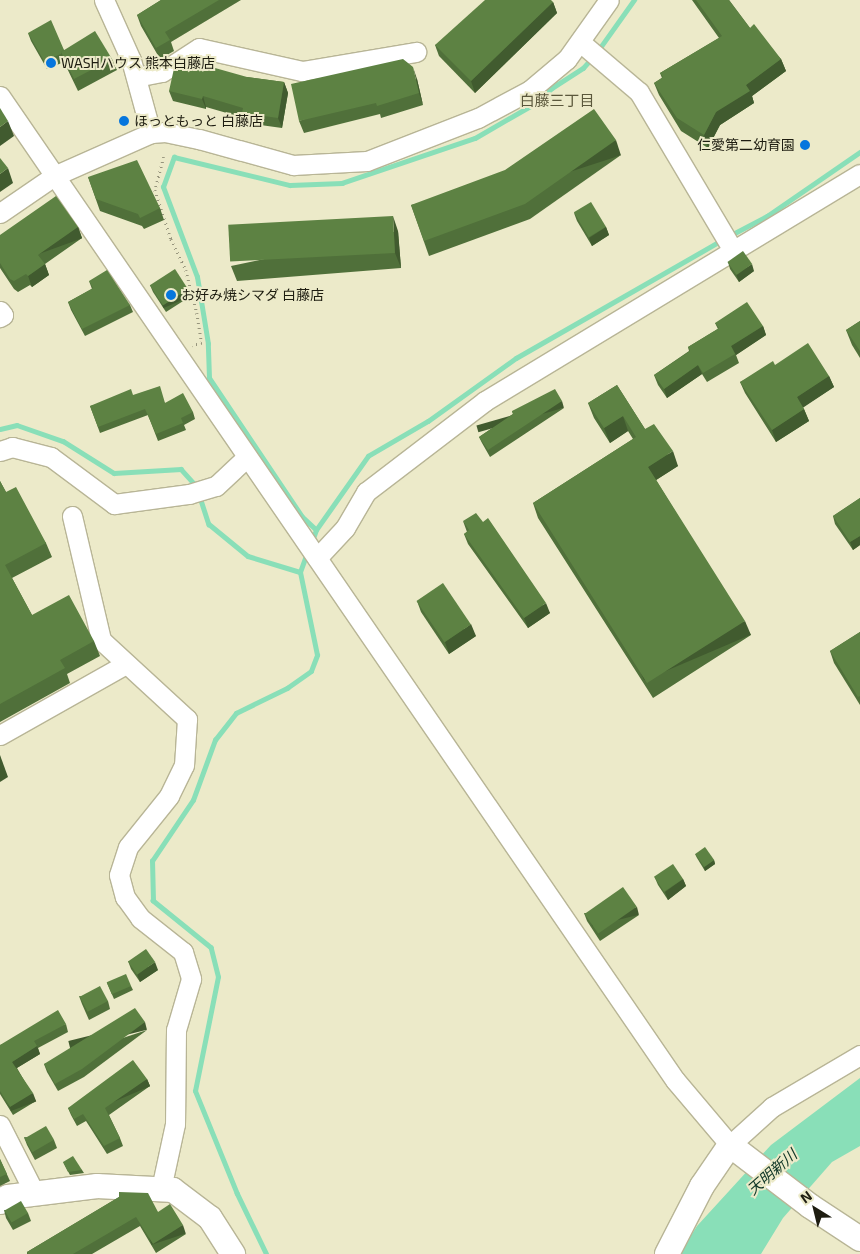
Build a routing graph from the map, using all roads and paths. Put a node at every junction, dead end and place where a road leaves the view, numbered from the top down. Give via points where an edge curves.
1 (104, 0) edge
2 (609, 0) edge
3 (580, 42) junction
4 (416, 52) dead end
5 (136, 77) junction
6 (0, 96) edge
7 (151, 133) junction
8 (164, 157) dead end
9 (860, 174) edge
10 (54, 176) junction
11 (0, 213) edge
12 (733, 250) junction
13 (0, 311) edge
14 (0, 317) edge
15 (174, 350) junction
16 (0, 452) edge
17 (248, 457) junction
18 (72, 516) dead end
19 (317, 558) junction
20 (126, 664) junction
21 (0, 735) edge
22 (860, 1055) edge
23 (0, 1126) edge
24 (738, 1151) junction
25 (161, 1189) junction
26 (35, 1194) junction
27 (0, 1202) edge
28 (860, 1239) edge
29 (233, 1254) edge
30 (667, 1254) edge

1 - 5 street
2 - 3 street
3 - 7 street via 567,60 530,90 478,118 367,161 293,165 200,139 165,132
3 - 12 street via 639,92
4 - 5 street via 302,71 199,48 162,72
5 - 7 street
6 - 10 street
7 - 10 street
8 - 15 path via 155,190 171,239 186,270 202,343
9 - 12 street
10 - 11 street
10 - 15 street
12 - 19 street via 485,401 366,492 345,528
13 - 14 street via 3,315
15 - 17 street
16 - 17 street via 12,447 51,457 114,504 189,494 216,486
17 - 19 street
18 - 20 street via 100,640
19 - 24 street via 675,1080
20 - 21 street
20 - 25 street via 187,719 184,765 169,796 128,847 119,875 125,898 140,918 182,952 191,979 176,1030 176,1124
22 - 24 street via 772,1107
23 - 26 street
24 - 28 main road
24 - 30 main road via 702,1186
25 - 26 main road via 96,1186
25 - 29 main road via 173,1190 210,1218
26 - 27 main road via 8,1197

